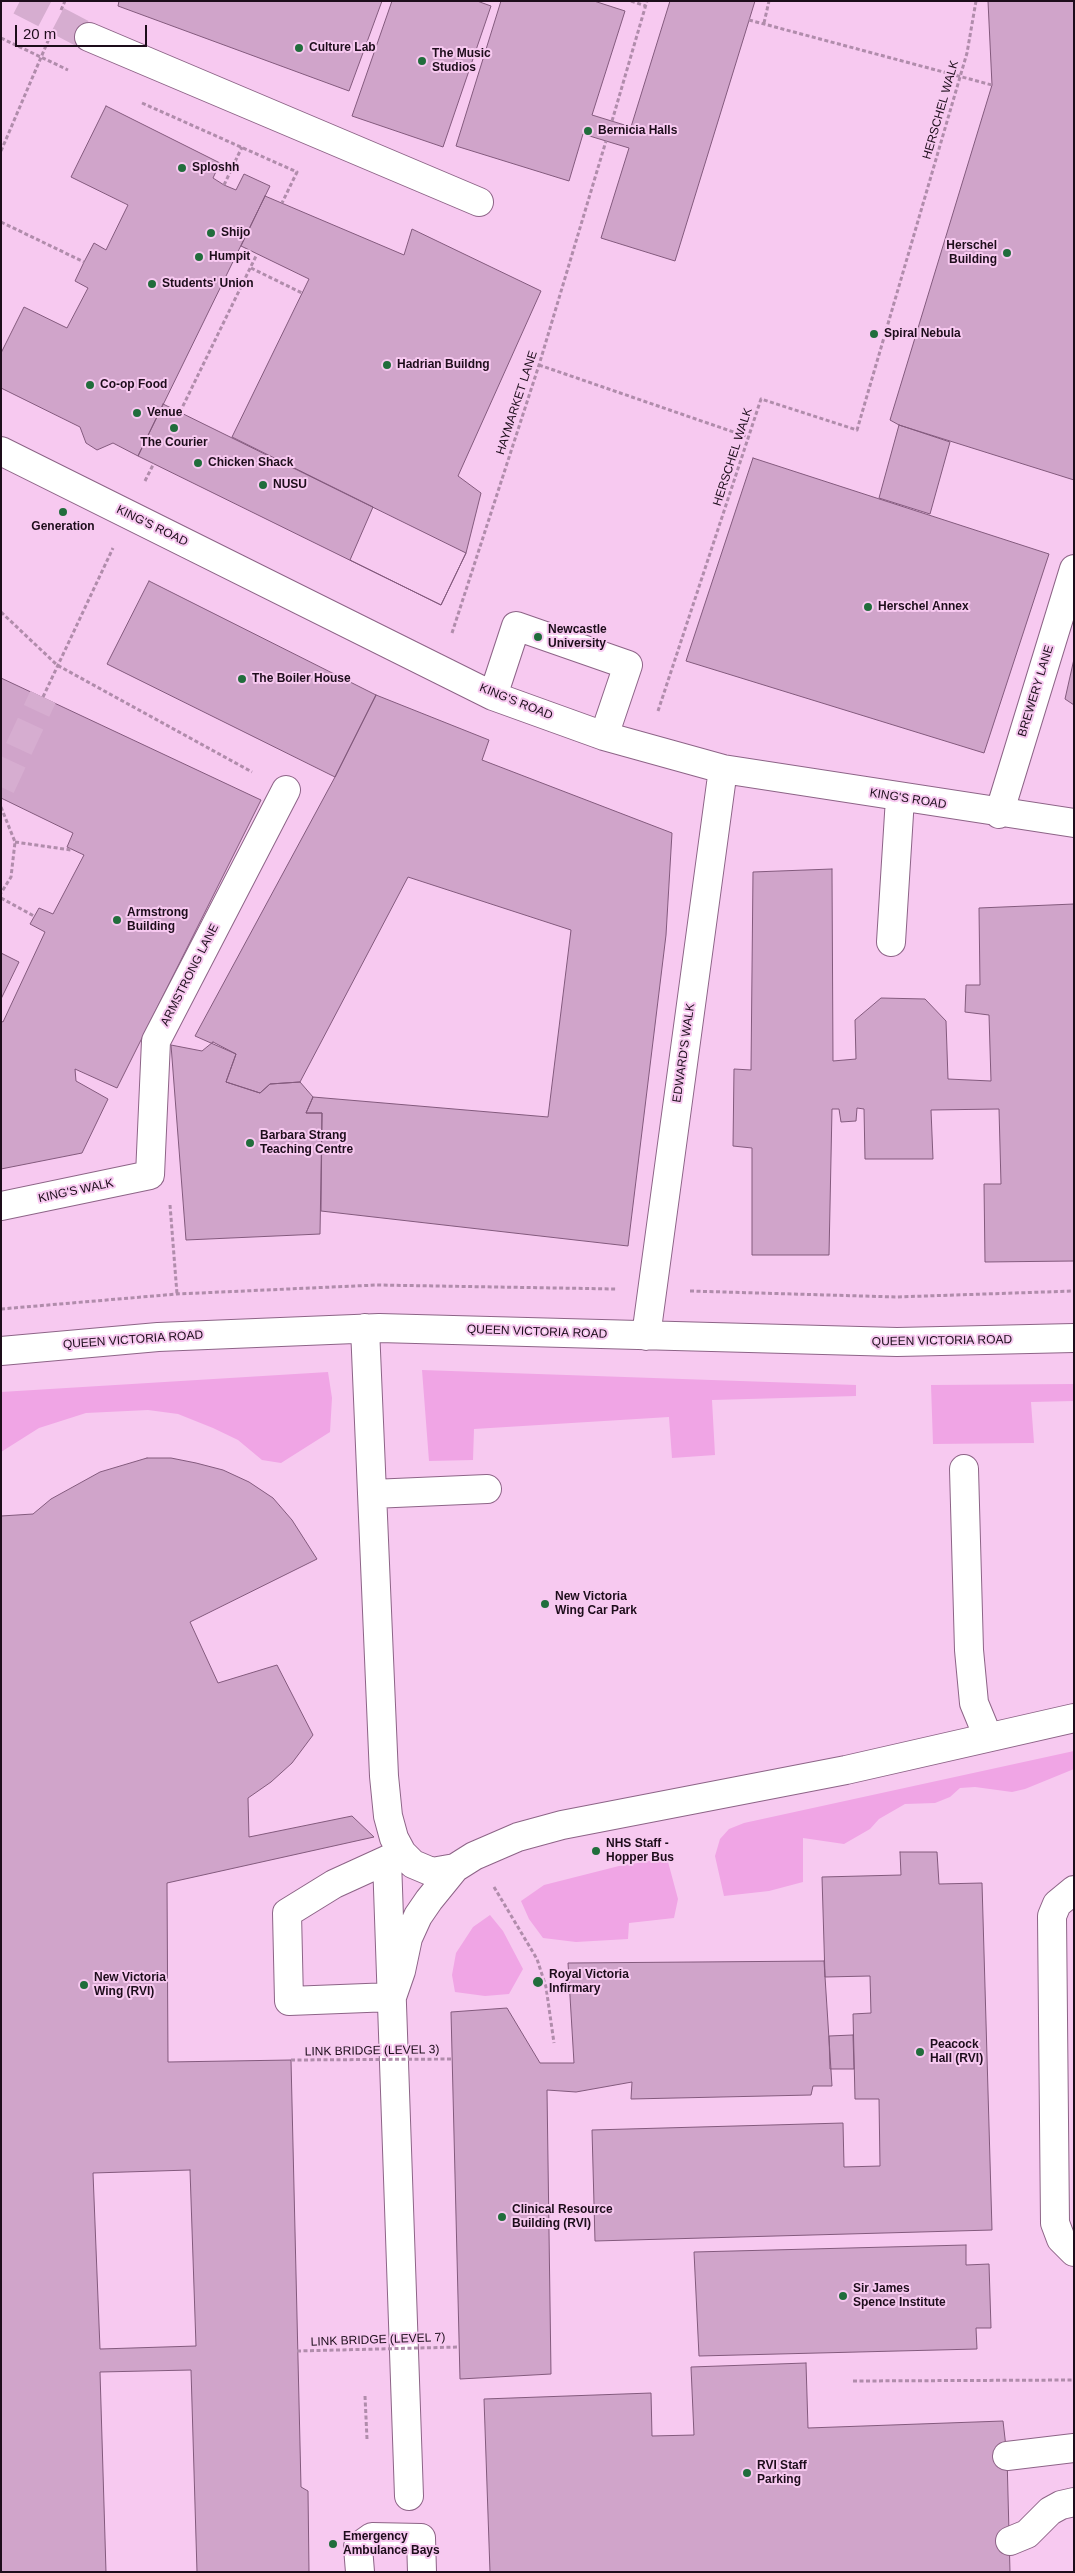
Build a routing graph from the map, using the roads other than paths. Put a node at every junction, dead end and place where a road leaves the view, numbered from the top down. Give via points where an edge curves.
1 (89, 37) tunnel mouth
2 (479, 202) dead end
3 (1, 451) edge
4 (1074, 569) edge
5 (493, 696) junction
6 (604, 736) junction
7 (723, 769) junction
8 (286, 790) road end
9 (900, 798) junction
10 (999, 814) junction
11 (1074, 824) edge
12 (891, 942) dead end
13 (150, 1175) joint
14 (1, 1206) edge
15 (365, 1328) junction
16 (646, 1336) junction
17 (1074, 1338) edge
18 (1, 1351) edge
19 (964, 1469) dead end
20 (487, 1489) dead end
21 (372, 1494) junction
22 (1074, 1718) edge
23 (988, 1737) junction
24 (394, 1857) junction
25 (455, 1868) junction
26 (1074, 1890) edge
27 (392, 1997) junction
28 (1074, 2252) edge
29 (1074, 2448) edge
30 (1007, 2456) dead end
31 (408, 2496) dead end
32 (1074, 2502) edge
33 (1010, 2541) dead end
34 (360, 2572) edge
35 (422, 2572) edge

1 - 2 street
3 - 5 street, KING'S ROAD
4 - 10 street, BREWERY LANE
5 - 6 street, KING'S ROAD
5 - 6 street via 516,626 628,665
6 - 7 street, KING'S ROAD
7 - 9 street, KING'S ROAD
7 - 16 street, EDWARD'S WALK
8 - 13 street, ARMSTRONG LANE via 156,1041
9 - 10 street, KING'S ROAD
9 - 12 street
10 - 11 street, KING'S ROAD
13 - 14 street, KING'S WALK
15 - 16 street, QUEEN VICTORIA ROAD
15 - 18 street, QUEEN VICTORIA ROAD via 158,1337
15 - 21 street
16 - 17 street, QUEEN VICTORIA ROAD via 897,1342
19 - 23 street via 969,1650 974,1703
20 - 21 street
21 - 24 street via 384,1776
22 - 23 street
23 - 25 street via 846,1770 562,1825 518,1837
24 - 25 street via 424,1870 441,1872
24 - 27 street
24 - 27 street via 334,1884 286,1913 289,2001
25 - 27 street via 418,1916 408,1938 402,1971
26 - 28 street via 1057,1904 1052,1916 1056,2223 1062,2239
27 - 31 street
29 - 30 street
32 - 33 street via 1061,2505 1027,2534
34 - 35 street via 358,2547 372,2537 420,2538

